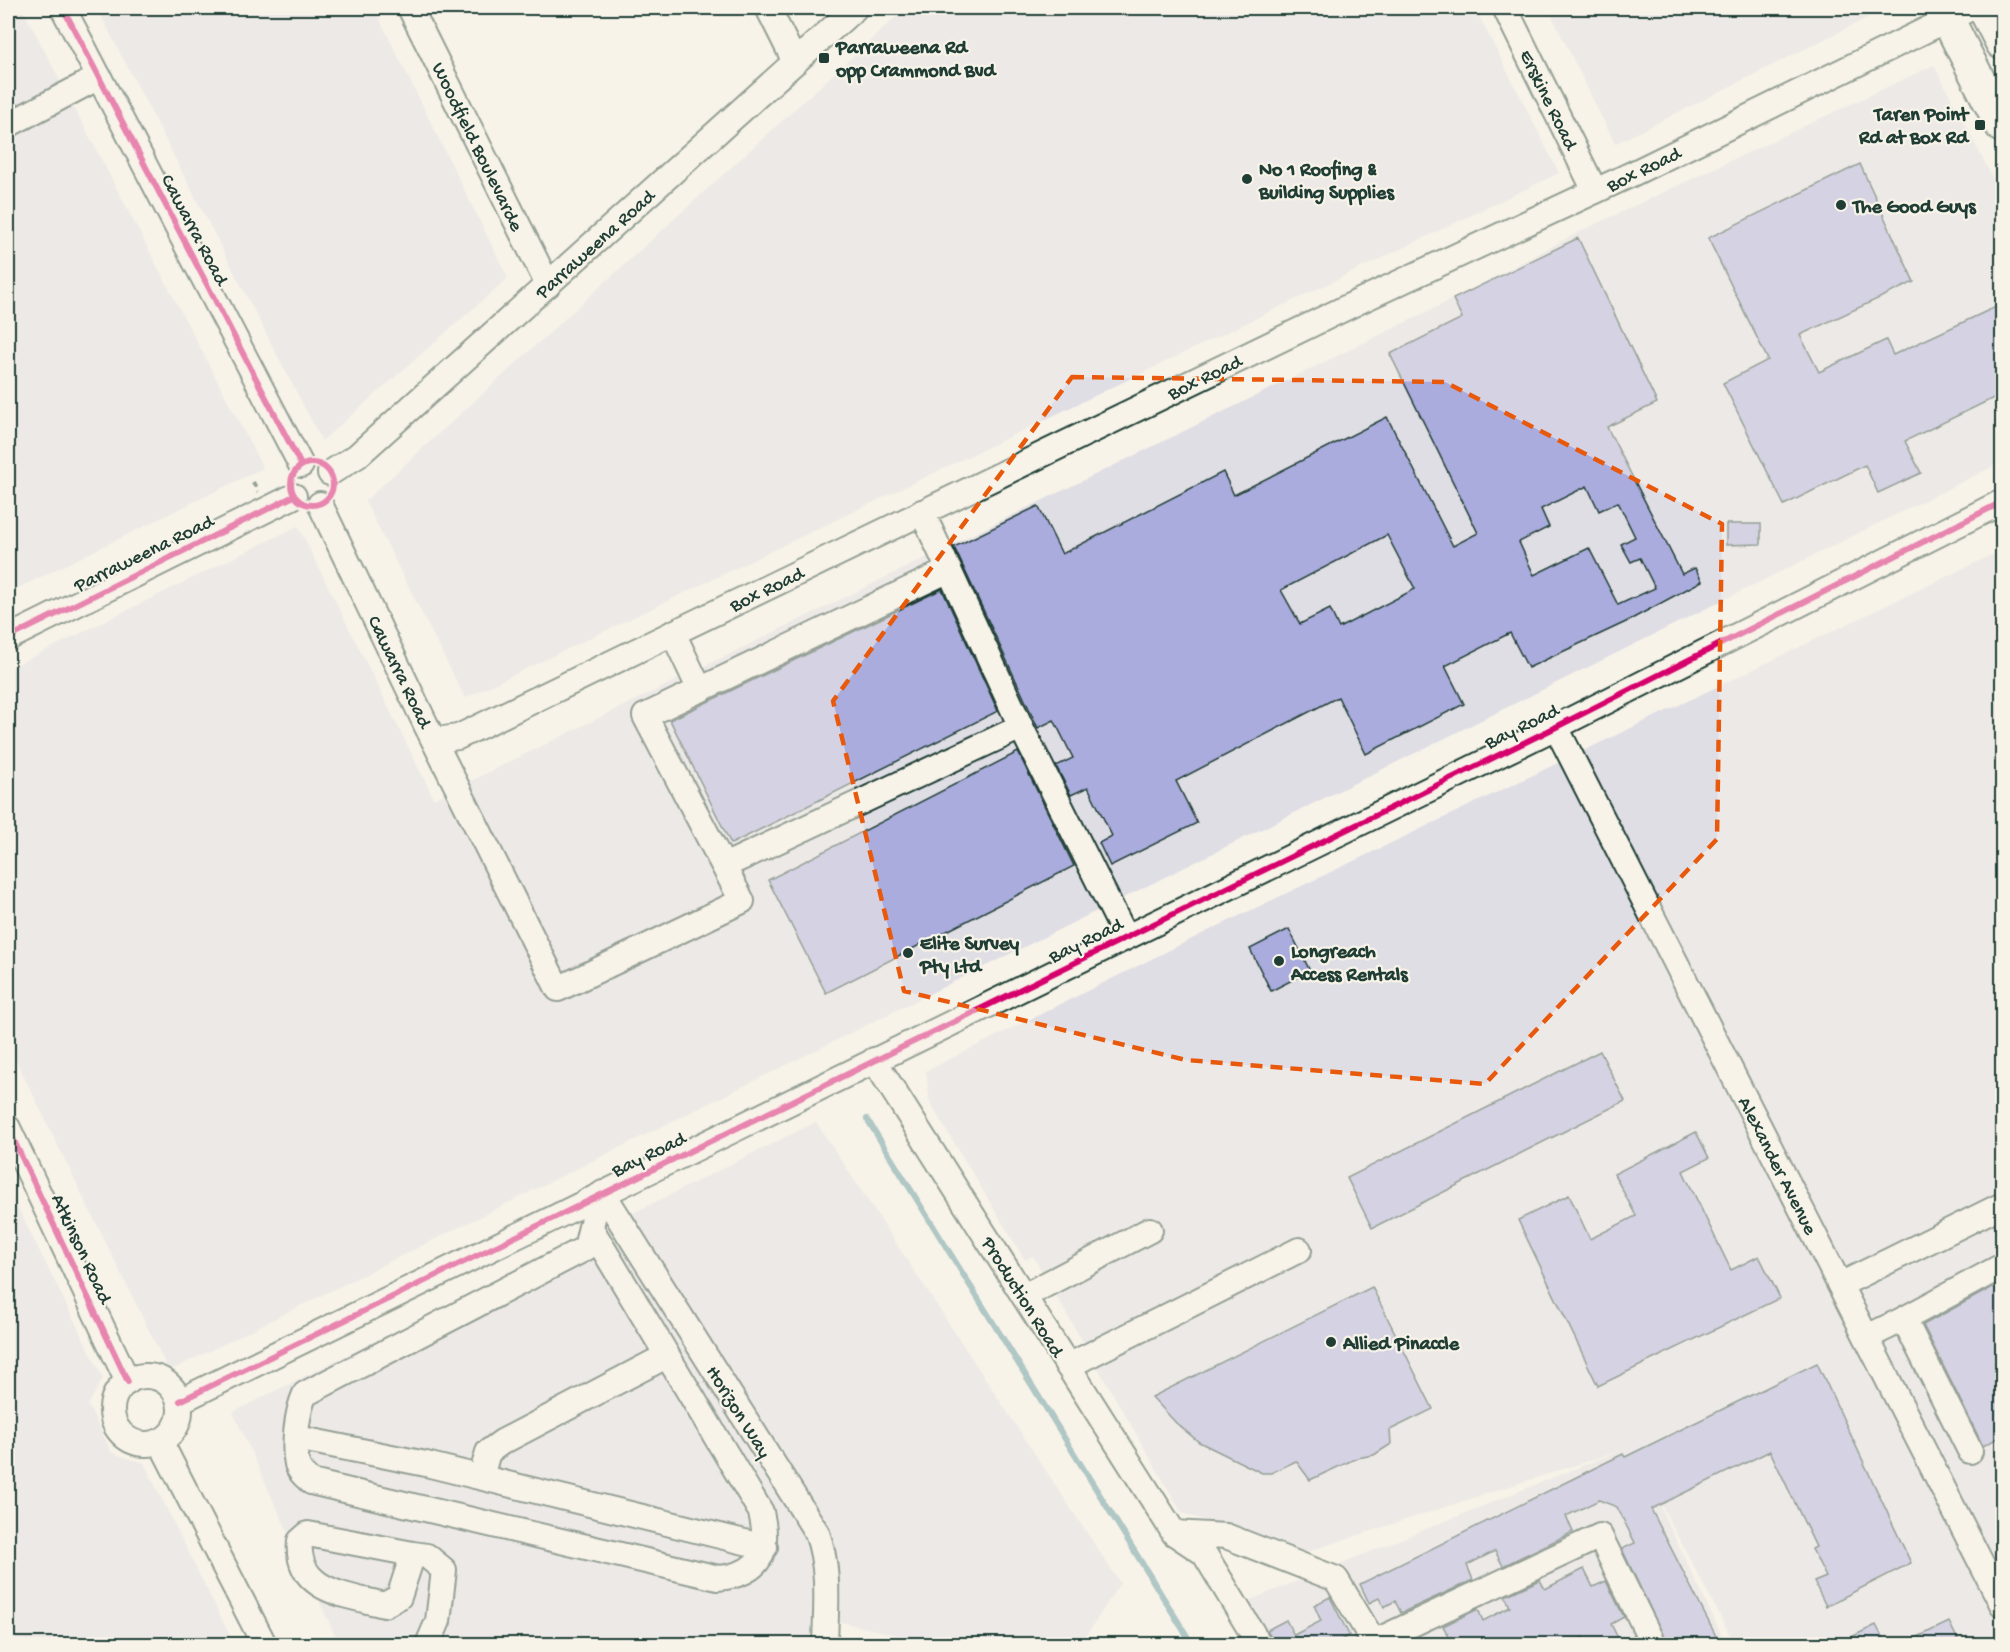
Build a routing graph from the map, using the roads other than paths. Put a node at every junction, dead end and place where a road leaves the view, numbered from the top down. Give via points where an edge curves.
1 (63, 8) edge
2 (410, 8) edge
3 (768, 8) edge
4 (855, 8) edge
5 (1505, 8) edge
6 (1984, 8) edge
7 (1954, 11) edge
8 (2002, 43) edge
9 (795, 62) junction
10 (99, 77) junction
11 (8, 124) edge
12 (2002, 126) edge
13 (1595, 191) junction
14 (548, 285) junction
15 (301, 465) junction
16 (330, 473) junction
17 (294, 496) junction
18 (2002, 502) edge
19 (320, 504) junction
20 (922, 512) junction
21 (949, 570) junction
22 (673, 633) junction
23 (8, 638) edge
24 (700, 690) junction
25 (1021, 727) junction
26 (1556, 727) junction
27 (436, 740) junction
28 (724, 866) junction
29 (1126, 937) junction
30 (874, 1060) junction
31 (8, 1128) edge
32 (595, 1197) junction
33 (2002, 1205) edge
34 (592, 1230) junction
35 (1149, 1230) dead end
36 (1299, 1250) dead end
37 (2002, 1266) edge
38 (1840, 1285) junction
39 (1024, 1296) junction
40 (1904, 1319) junction
41 (1867, 1337) junction
42 (666, 1356) junction
43 (1068, 1366) junction
44 (128, 1382) junction
45 (1943, 1398) junction
46 (180, 1401) junction
47 (1906, 1415) junction
48 (297, 1438) junction
49 (160, 1441) junction
50 (1970, 1451) dead end
51 (481, 1478) junction
52 (1174, 1533) junction
53 (765, 1547) junction
54 (413, 1554) dead end
55 (2002, 1604) edge
56 (1374, 1643) edge
57 (264, 1644) edge
58 (428, 1644) edge
59 (825, 1644) edge
60 (1259, 1644) edge
61 (1653, 1644) edge

1 - 10 street, Cawarra Road
2 - 14 street, Woodfield Boulevarde
3 - 9 street
4 - 9 street, Parraweena Road
5 - 13 street, Erskine Road
6 - 8 main road
7 - 12 main road
7 - 13 street, Box Road
9 - 14 street, Parraweena Road
10 - 11 street
10 - 15 street, Cawarra Road
13 - 20 street, Box Road
14 - 16 street, Parraweena Road via 357,456
15 - 16 street via 314,463
15 - 17 street via 290,483
16 - 19 street via 333,487
17 - 19 street via 306,505
17 - 23 street, Parraweena Road
18 - 26 street, Bay Road
19 - 27 street, Cawarra Road
20 - 21 street
20 - 22 street, Box Road
21 - 24 street
21 - 25 street
22 - 24 street
22 - 27 street, Box Road via 458,737
24 - 28 street via 645,716
25 - 28 street
25 - 29 street
26 - 29 street, Bay Road
26 - 38 street, Alexander Avenue
27 - 28 street, Cawarra Road via 558,989 742,901
29 - 30 street, Bay Road
30 - 32 street, Bay Road
30 - 39 street, Production Road
31 - 44 street, Atkinson Road
32 - 34 street
32 - 46 street, Bay Road
32 - 59 street, Horizon Way via 817,1533 827,1587
33 - 38 street
34 - 42 street
34 - 48 street via 586,1248 305,1394 298,1415
35 - 39 street
36 - 43 street
37 - 40 street
38 - 41 street, Alexander Avenue
39 - 43 street, Production Road
40 - 41 street
40 - 45 street
41 - 47 street, Alexander Avenue
42 - 51 street via 502,1442 488,1452
42 - 53 street via 761,1512
43 - 52 street, Production Road
44 - 46 street via 139,1377 159,1379 170,1385
44 - 49 street via 114,1401 117,1428 137,1443
45 - 47 street
45 - 50 street
46 - 49 street via 178,1424
47 - 55 street, Alexander Avenue
48 - 51 street
48 - 53 street via 297,1464 311,1482 695,1573 718,1578 743,1574
49 - 57 street
51 - 53 street
52 - 56 street via 1226,1536 1336,1579
52 - 60 street via 1204,1553
54 - 58 street via 427,1556 444,1570 438,1621
56 - 61 street via 1600,1536

